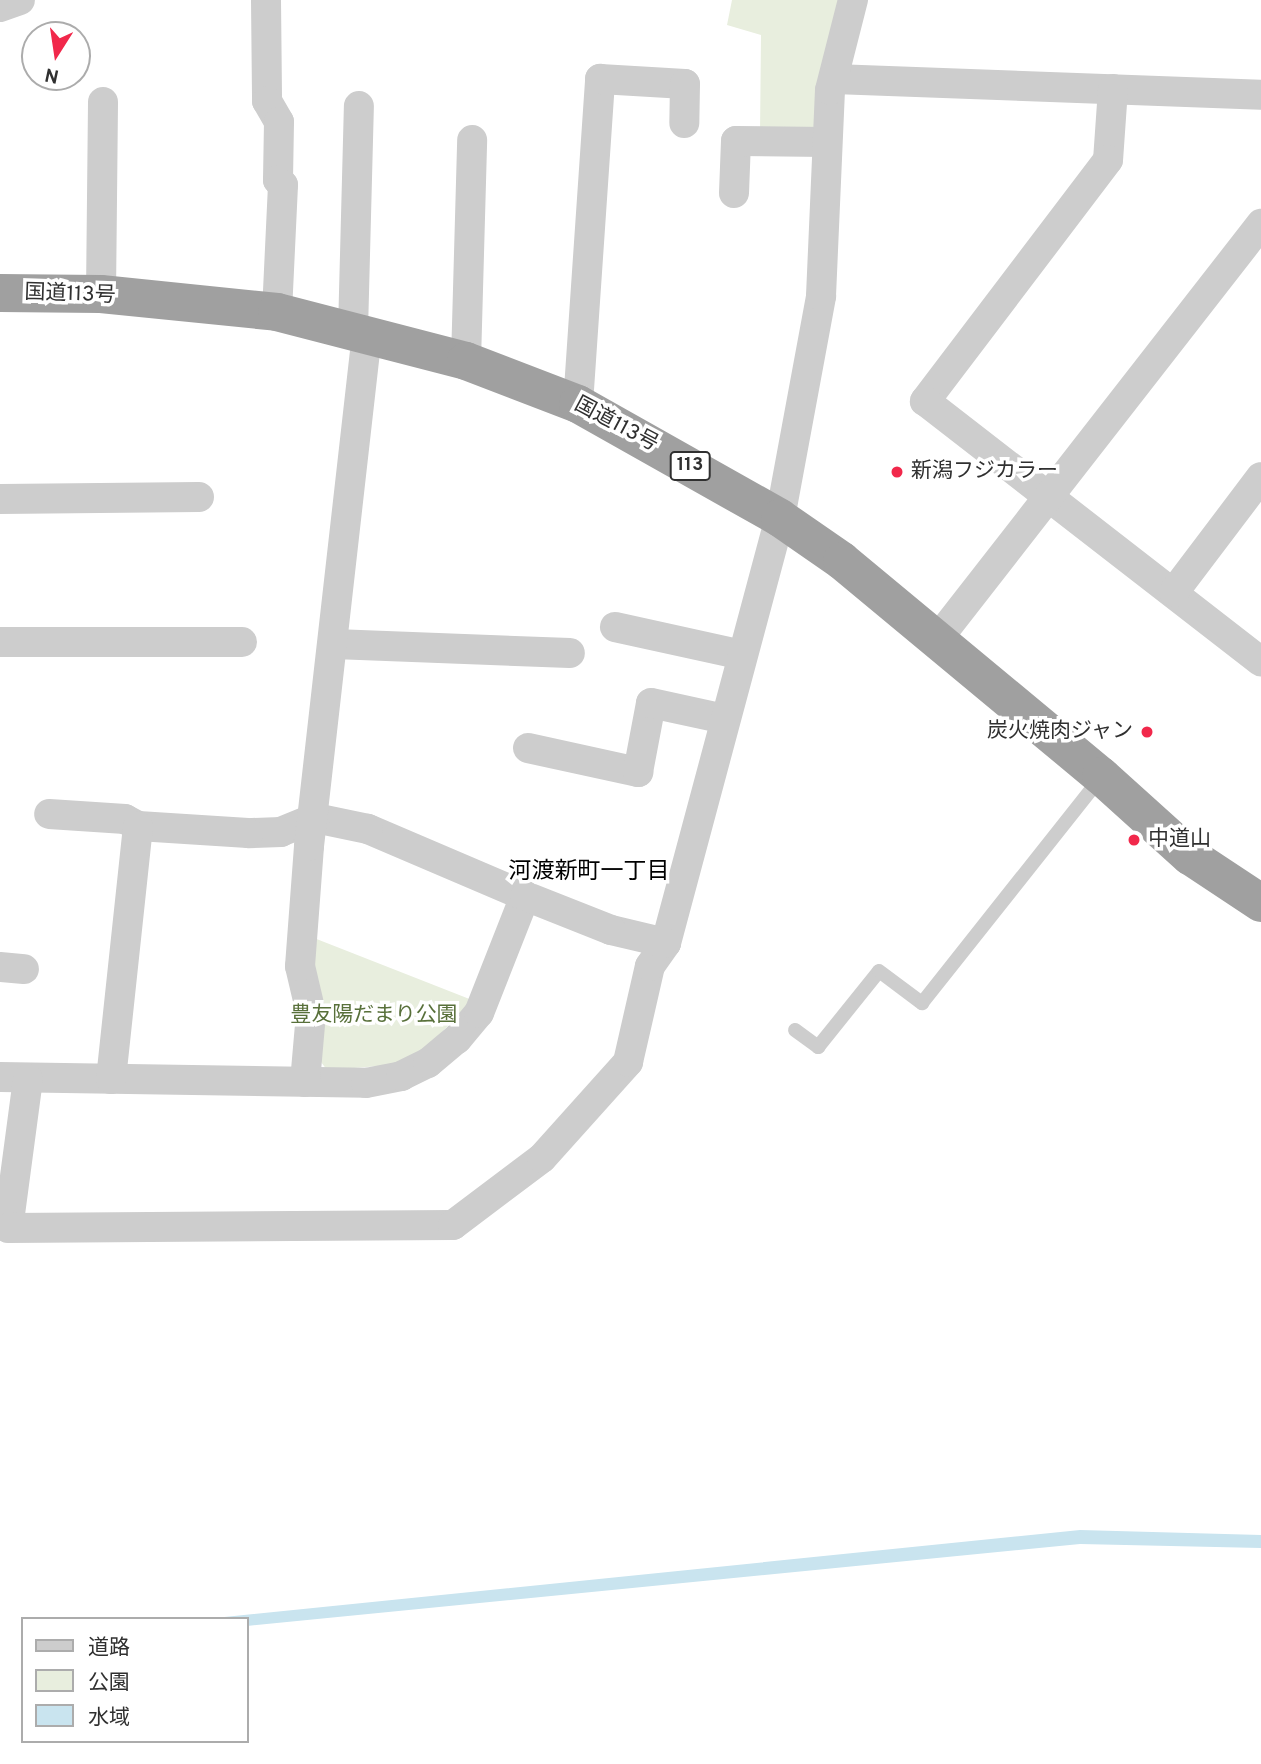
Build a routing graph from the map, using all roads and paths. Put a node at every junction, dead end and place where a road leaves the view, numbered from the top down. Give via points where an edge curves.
1 (20, 0) edge
2 (266, 0) edge
3 (853, 0) edge
4 (0, 7) edge
5 (834, 79) junction
6 (1113, 89) junction
7 (1261, 95) edge
8 (103, 102) dead end
9 (359, 106) dead end
10 (684, 123) dead end
11 (472, 140) dead end
12 (826, 142) junction
13 (734, 193) dead end
14 (1261, 224) edge
15 (0, 293) edge
16 (101, 294) junction
17 (277, 313) junction
18 (360, 332) junction
19 (466, 361) junction
20 (578, 404) junction
21 (1261, 477) edge
22 (1048, 496) junction
23 (199, 497) dead end
24 (0, 499) edge
25 (780, 518) junction
26 (1174, 592) junction
27 (615, 627) dead end
28 (936, 641) junction
29 (0, 642) edge
30 (242, 642) dead end
31 (334, 644) junction
32 (570, 653) dead end
33 (742, 655) junction
34 (1261, 662) edge
35 (725, 719) junction
36 (528, 748) dead end
37 (1101, 776) junction
38 (49, 814) dead end
39 (315, 818) junction
40 (138, 826) junction
41 (525, 896) junction
42 (1261, 903) edge
43 (666, 943) junction
44 (795, 1030) dead end
45 (14, 1078) edge
46 (111, 1079) junction
47 (305, 1082) junction

1 - 4 street
2 - 17 street via 267,101 279,122 278,180 282,185
3 - 5 street
5 - 6 street
5 - 12 street
6 - 7 street
6 - 22 street via 1108,160 925,401
8 - 16 street
9 - 18 street
10 - 20 street via 685,84 600,79
11 - 19 street
12 - 13 street via 736,141
12 - 25 street via 821,296
14 - 22 street
15 - 16 highway, 国道113号 / 113
16 - 17 highway, 国道113号 / 113
17 - 18 highway, 国道113号 / 113
18 - 19 highway, 国道113号 / 113
18 - 31 street
19 - 20 highway, 国道113号 / 113
20 - 25 highway, 国道113号 / 113
21 - 26 street
22 - 26 street
22 - 28 street
23 - 24 street
25 - 28 highway, 国道113号 / 113 via 842,561
25 - 33 street
26 - 34 street
27 - 33 street
28 - 37 highway, 国道113号 / 113
29 - 30 street
31 - 32 street
31 - 39 street
33 - 35 street
35 - 36 street via 651,703 638,772
35 - 43 street
37 - 42 highway, 国道113号 / 113 via 1190,856
37 - 44 lane via 922,1003 879,971 818,1047
38 - 40 street via 125,819
39 - 40 street via 281,832
39 - 41 street via 368,829
39 - 47 street via 300,966 311,1013
40 - 46 street
41 - 43 street via 611,930
41 - 47 street via 491,988 479,1013 457,1039 428,1063 401,1076 366,1083
43 - 45 street via 650,966 628,1062 542,1158 453,1225 8,1228
45 - 46 street
46 - 47 street

